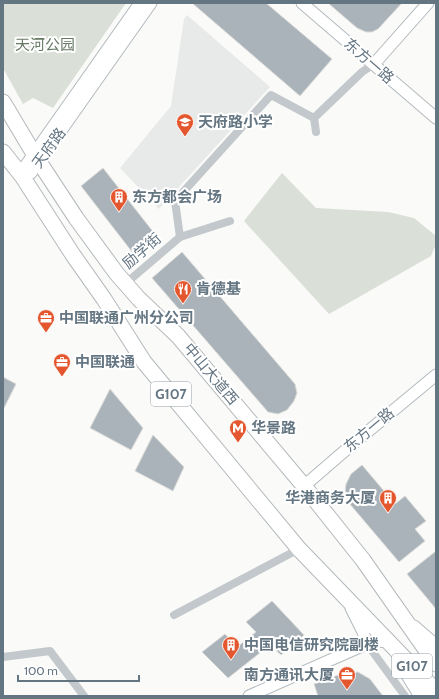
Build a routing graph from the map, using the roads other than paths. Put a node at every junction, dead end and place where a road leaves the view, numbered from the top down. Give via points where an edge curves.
1 (140, 3) edge
2 (151, 3) edge
3 (302, 3) edge
4 (428, 3) edge
5 (374, 64) junction
6 (3, 102) edge
7 (314, 118) junction
8 (436, 118) edge
9 (316, 132) dead end
10 (3, 152) edge
11 (37, 158) junction
12 (22, 176) junction
13 (230, 221) dead end
14 (178, 238) junction
15 (125, 284) junction
16 (436, 375) edge
17 (304, 486) junction
18 (299, 549) junction
19 (343, 595) junction
20 (174, 615) dead end
21 (388, 641) junction
22 (367, 644) junction
23 (434, 656) edge
24 (3, 657) edge
25 (436, 691) edge
26 (84, 696) edge
27 (249, 696) edge
28 (405, 696) edge
29 (422, 696) edge
30 (431, 696) edge

1 - 11 street, 天府路
2 - 11 street, 天府路
3 - 5 street, 东方一路
4 - 5 street
5 - 7 street via 362,72
5 - 8 street, 东方一路
6 - 11 highway, 中山大道西 / G107
7 - 9 street
7 - 14 street via 271,95 175,201
10 - 12 highway, G107
11 - 12 street, 天府路 via 31,173
11 - 15 highway, 中山大道西 / G107 via 100,252
12 - 18 highway, G107 via 144,362
13 - 14 street
14 - 15 street, 励学街
15 - 17 highway, 中山大道西 / G107 via 178,336
16 - 17 street, 东方一路
17 - 23 highway, 中山大道西 / G107
18 - 19 highway, G107
18 - 20 street
19 - 21 highway, G107
19 - 22 street
21 - 22 street
21 - 25 highway, G107
21 - 29 highway
21 - 30 highway
22 - 27 street
22 - 28 street
24 - 26 street via 50,651

